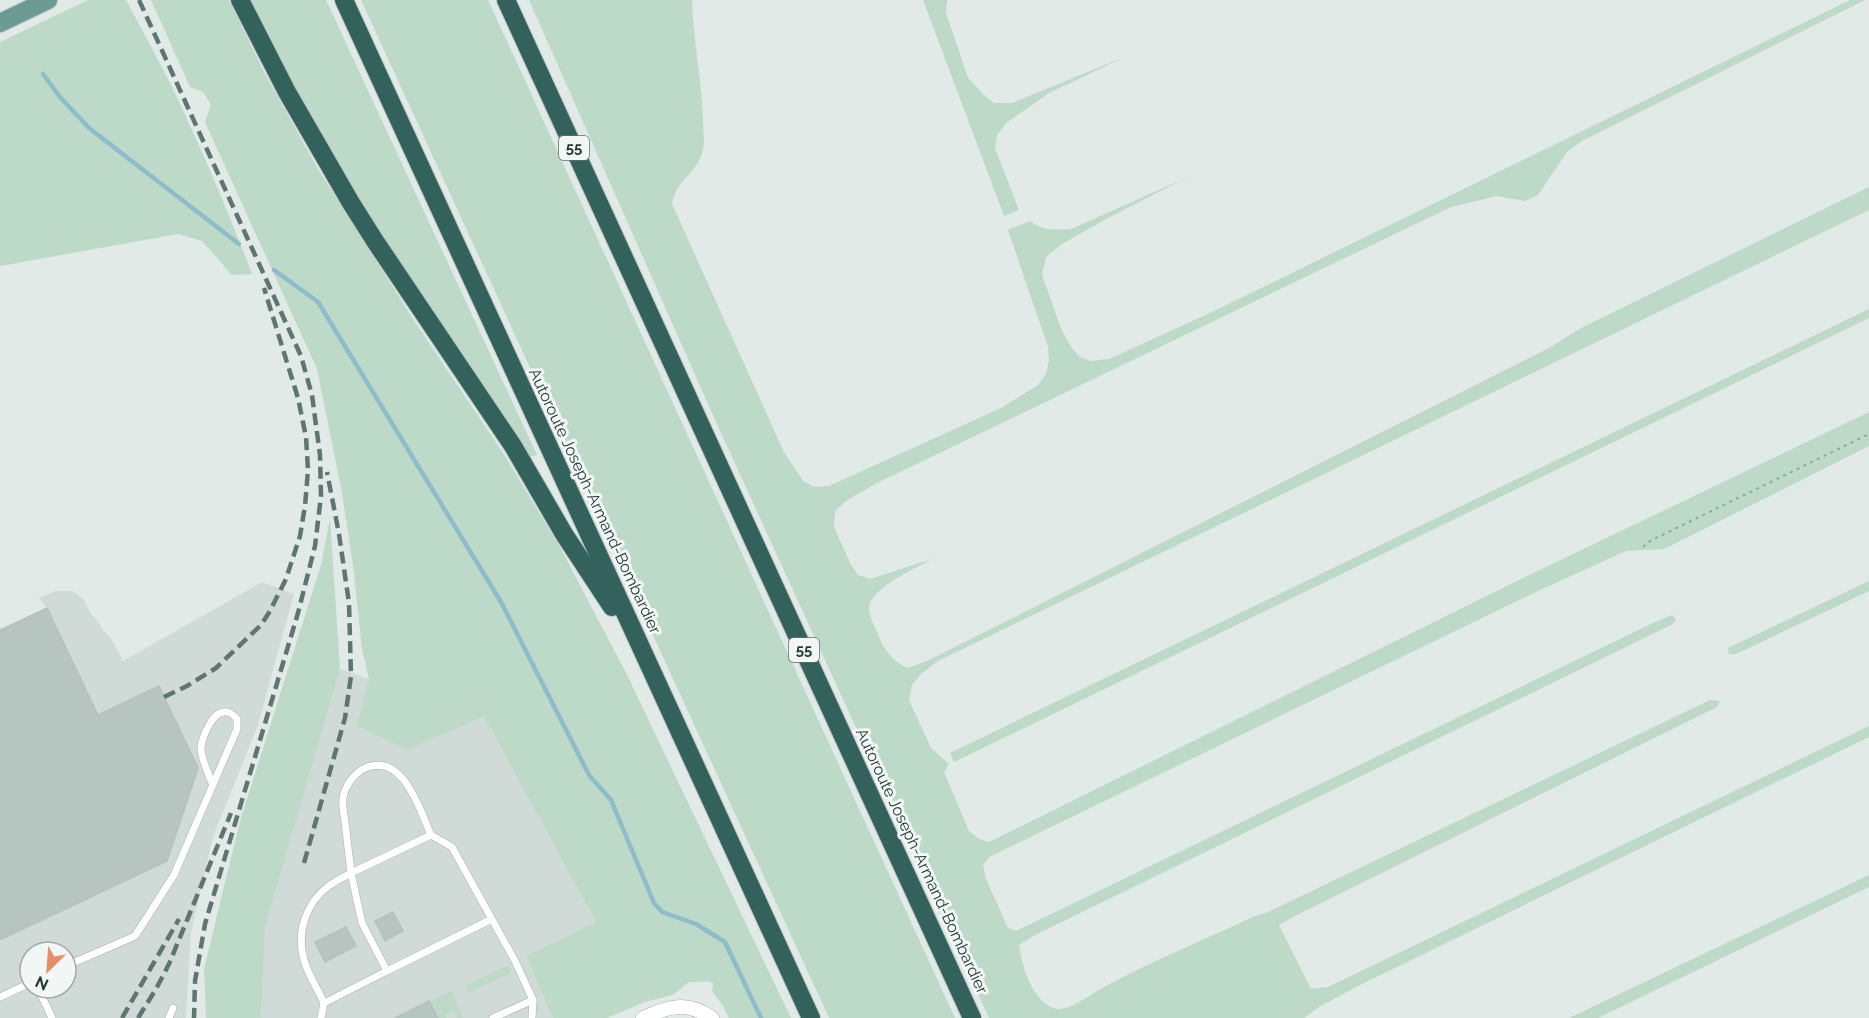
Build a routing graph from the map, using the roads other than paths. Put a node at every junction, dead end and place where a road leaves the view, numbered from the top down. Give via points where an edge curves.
1 (48, 0) edge
2 (240, 0) edge
3 (344, 0) edge
4 (506, 0) edge
5 (0, 22) edge
6 (647, 661) junction
7 (213, 785) junction
8 (431, 835) junction
9 (351, 873) junction
10 (492, 919) junction
11 (78, 961) edge
12 (387, 971) junction
13 (18, 989) edge
14 (0, 997) edge
15 (44, 1000) edge
16 (533, 1000) junction
17 (324, 1003) junction
18 (173, 1008) dead end
19 (52, 1018) edge
20 (169, 1018) edge
21 (321, 1018) edge
22 (493, 1018) edge
23 (532, 1018) edge
24 (643, 1018) edge
25 (712, 1018) edge
26 (811, 1018) edge
27 (972, 1018) edge

1 - 5 main road
2 - 6 highway via 287,92 357,212 513,446 564,534
3 - 6 highway, Autoroute Joseph-Armand-Bombardier
4 - 27 highway, Autoroute Joseph-Armand-Bombardier / 55
6 - 26 highway, Autoroute Joseph-Armand-Bombardier
7 - 7 lane via 237,729 237,720 230,713 215,717 202,736 202,757
7 - 11 lane via 174,875 135,936
8 - 9 lane
8 - 9 lane via 404,779 391,769 369,766 351,780 343,798
8 - 10 lane via 452,847
9 - 12 lane via 362,923
9 - 17 lane via 321,893 304,919 301,932 304,962
10 - 12 lane
10 - 16 lane
12 - 17 lane
13 - 14 lane
15 - 19 lane
16 - 22 lane
16 - 23 lane
17 - 21 lane
18 - 20 lane
24 - 25 street via 685,1007

